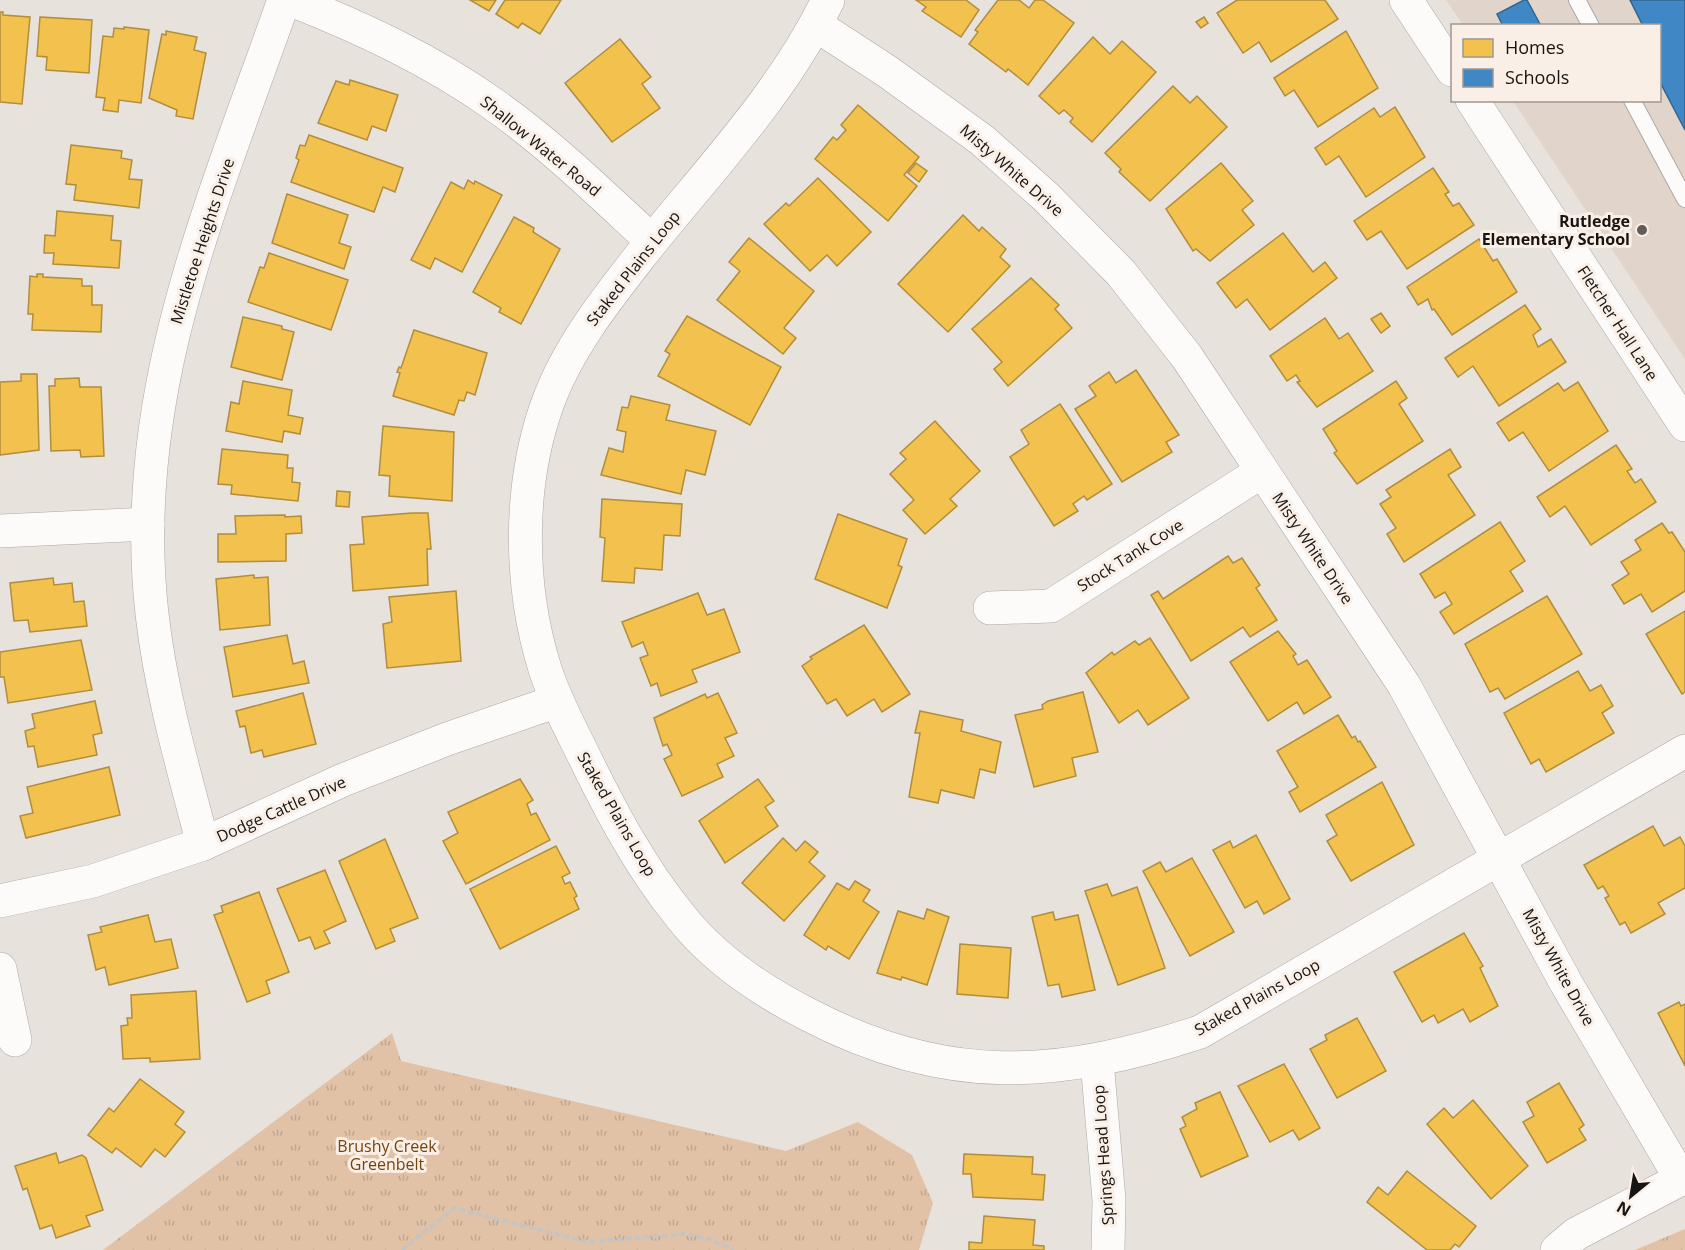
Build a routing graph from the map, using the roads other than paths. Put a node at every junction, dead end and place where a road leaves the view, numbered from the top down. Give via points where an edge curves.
1 (284, 0) edge
2 (291, 0) edge
3 (1406, 0) edge
4 (1577, 0) edge
5 (822, 13) edge
6 (1590, 24) edge
7 (1451, 68) edge
8 (1473, 102) edge
9 (1633, 102) edge
10 (1685, 199) edge
11 (652, 241) junction
12 (1685, 425) edge
13 (1262, 472) junction
14 (148, 524) junction
15 (0, 531) edge
16 (990, 608) dead end
17 (557, 701) junction
18 (1685, 751) edge
19 (203, 844) junction
20 (1501, 859) junction
21 (0, 901) edge
22 (0, 969) edge
23 (15, 1040) dead end
24 (1097, 1061) junction
25 (1683, 1178) edge
26 (1108, 1250) edge
27 (1557, 1250) edge

1 - 14 street, Mistletoe Heights Drive via 177,309 150,458
2 - 11 street, Shallow Water Road via 419,57 494,104 562,158
3 - 7 street
4 - 6 lane
5 - 11 street, Staked Plains Loop via 759,110
5 - 13 street, Misty White Drive via 888,72 982,140 1046,197 1129,282 1187,357
8 - 12 street, Fletcher Hall Lane
9 - 10 lane
11 - 17 street, Staked Plains Loop via 602,305 569,356 547,405 533,459 526,510 527,569 534,623
13 - 16 street, Stock Tank Cove via 1051,606
13 - 20 street, Misty White Drive via 1404,685
14 - 15 street
14 - 19 street, Mistletoe Heights Drive via 152,613 164,698
17 - 19 street, Dodge Cattle Drive via 343,780
17 - 24 street, Staked Plains Loop via 635,852 682,920 728,963 774,998 886,1050 953,1065 1005,1069
18 - 20 street, Staked Plains Loop
19 - 21 street, Dodge Cattle Drive via 93,881
20 - 24 street, Staked Plains Loop via 1200,1032
20 - 25 street, Misty White Drive via 1566,983
22 - 23 street
24 - 26 street, Springs Head Loop via 1109,1200
25 - 27 street via 1576,1234

